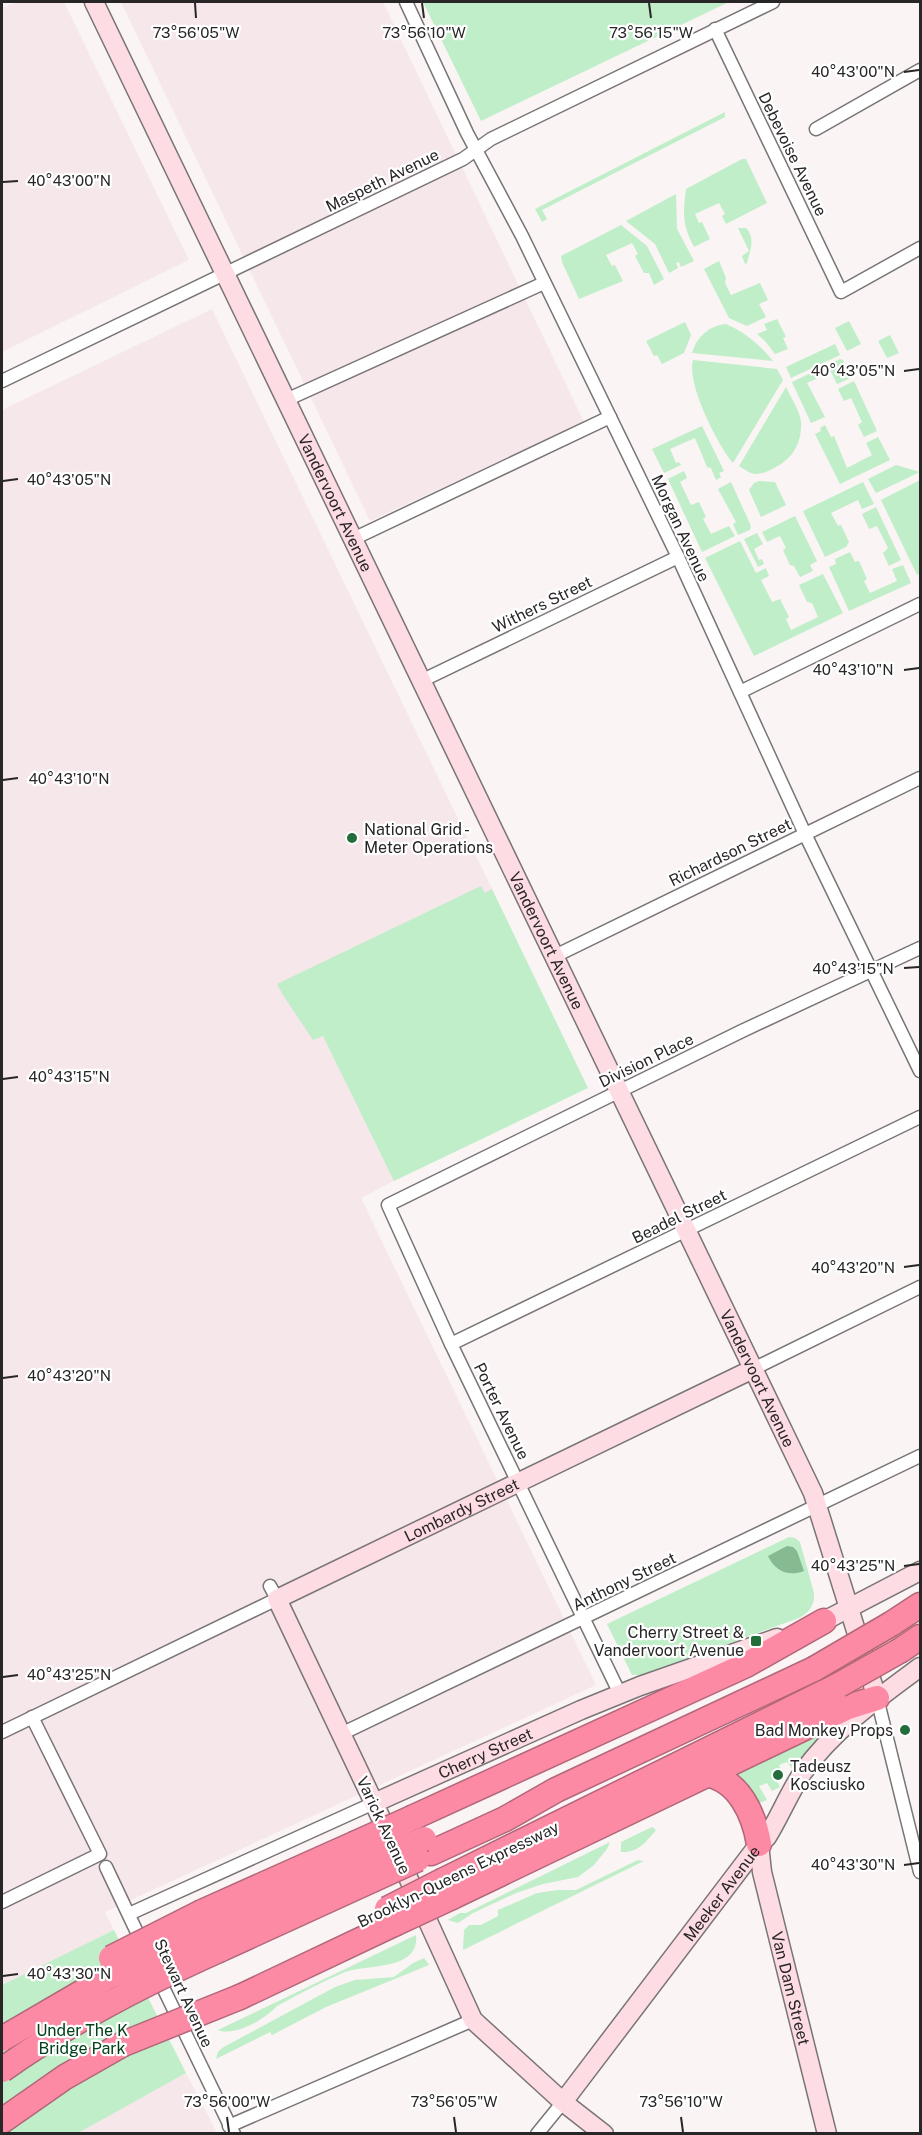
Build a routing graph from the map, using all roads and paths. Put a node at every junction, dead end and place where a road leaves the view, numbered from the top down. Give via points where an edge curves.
1 (94, 2) edge
2 (406, 2) edge
3 (773, 2) edge
4 (715, 29) junction
5 (921, 70) edge
6 (816, 129) dead end
7 (476, 150) junction
8 (921, 248) edge
9 (225, 273) junction
10 (544, 283) junction
11 (2, 381) edge
12 (286, 400) junction
13 (610, 417) junction
14 (352, 538) junction
15 (678, 557) junction
16 (921, 604) edge
17 (421, 681) junction
18 (740, 692) junction
19 (921, 778) edge
20 (805, 834) junction
21 (921, 948) edge
22 (555, 956) junction
23 (872, 971) junction
24 (921, 1071) edge
25 (621, 1092) junction
26 (921, 1117) edge
27 (388, 1205) joint
28 (686, 1230) junction
29 (921, 1287) edge
30 (451, 1344) junction
31 (753, 1369) junction
32 (921, 1456) edge
33 (518, 1481) junction
34 (817, 1506) junction
35 (921, 1571) edge
36 (274, 1592) junction
37 (921, 1605) edge
38 (849, 1609) junction
39 (584, 1618) junction
40 (824, 1621) junction
41 (911, 1643) edge
42 (921, 1667) edge
43 (620, 1694) junction
44 (877, 1698) junction
45 (32, 1717) junction
46 (2, 1732) edge
47 (341, 1734) junction
48 (706, 1774) junction
49 (374, 1803) junction
50 (423, 1836) junction
51 (759, 1844) junction
52 (106, 1867) dead end
53 (921, 1872) edge
54 (448, 1889) junction
55 (2, 1902) edge
56 (129, 1914) junction
57 (211, 1930) junction
58 (473, 2020) junction
59 (2, 2033) edge
60 (2, 2039) edge
61 (2, 2070) edge
62 (563, 2102) junction
63 (2, 2121) edge
64 (232, 2130) edge
65 (537, 2133) edge
66 (604, 2133) edge
67 (827, 2133) edge

1 - 9 main road, Vandervoort Avenue
2 - 7 street, Morgan Avenue
3 - 4 street, Maspeth Avenue
4 - 7 street, Maspeth Avenue via 491,139
4 - 8 street, Debevoise Avenue via 841,292
5 - 6 street
7 - 9 street, Maspeth Avenue
7 - 10 street, Morgan Avenue
9 - 11 street, Maspeth Avenue
9 - 12 main road, Vandervoort Avenue
10 - 12 street
10 - 13 street, Morgan Avenue
12 - 14 main road, Vandervoort Avenue
13 - 14 street
13 - 15 street, Morgan Avenue
14 - 17 main road, Vandervoort Avenue
15 - 17 street, Withers Street
15 - 18 street, Morgan Avenue
16 - 18 street
17 - 22 main road, Vandervoort Avenue
18 - 20 street, Morgan Avenue
19 - 20 street, Richardson Street
20 - 22 street, Richardson Street
20 - 23 street, Morgan Avenue
21 - 23 street, Division Place
22 - 25 main road, Vandervoort Avenue
23 - 24 street, Morgan Avenue
23 - 25 street, Division Place
25 - 27 street, Division Place
25 - 28 main road, Vandervoort Avenue
26 - 28 street, Beadel Street
27 - 30 street, Porter Avenue
28 - 30 street, Beadel Street
28 - 31 main road, Vandervoort Avenue
29 - 31 street, Lombardy Street
30 - 33 street, Porter Avenue
31 - 33 main road, Lombardy Street
31 - 34 main road, Vandervoort Avenue
32 - 34 street, Anthony Street
33 - 36 main road, Lombardy Street
33 - 39 street, Porter Avenue
34 - 38 main road, Vandervoort Avenue
34 - 39 street, Anthony Street
35 - 38 main road
36 - 45 street, Lombardy Street
36 - 47 main road, Varick Avenue
37 - 50 highway, bridge via 814,1668 556,1790 500,1805
38 - 40 main road, Cherry Street
38 - 44 main road, Vandervoort Avenue
39 - 43 street, Porter Avenue
39 - 47 street, Anthony Street
40 - 43 main road, Cherry Street
40 - 50 highway
41 - 54 highway, Brooklyn-Queens Expressway, bridge via 840,1685
42 - 44 main road, Meeker Avenue
43 - 49 main road, Cherry Street
44 - 48 highway via 848,1707
44 - 51 main road, Meeker Avenue via 815,1756
44 - 53 street
45 - 46 street, Lombardy Street
45 - 55 street via 100,1854
47 - 49 main road, Varick Avenue
48 - 51 highway via 735,1788 752,1819
48 - 54 highway
49 - 56 street, Cherry Street
49 - 58 main road, Varick Avenue
50 - 57 highway, bridge
51 - 62 main road, Meeker Avenue
51 - 67 main road, Van Dam Street via 762,1872
52 - 56 street, Stewart Avenue
54 - 63 highway, Brooklyn-Queens Expressway, bridge via 123,2044 43,2091
56 - 64 street, Stewart Avenue
57 - 59 highway, bridge via 143,1941 58,1988
57 - 60 highway, bridge via 110,1976
57 - 61 highway, bridge via 156,1979 54,2035
58 - 62 main road, Varick Avenue
58 - 64 street
62 - 65 street, Meeker Avenue
62 - 66 main road, Varick Avenue

